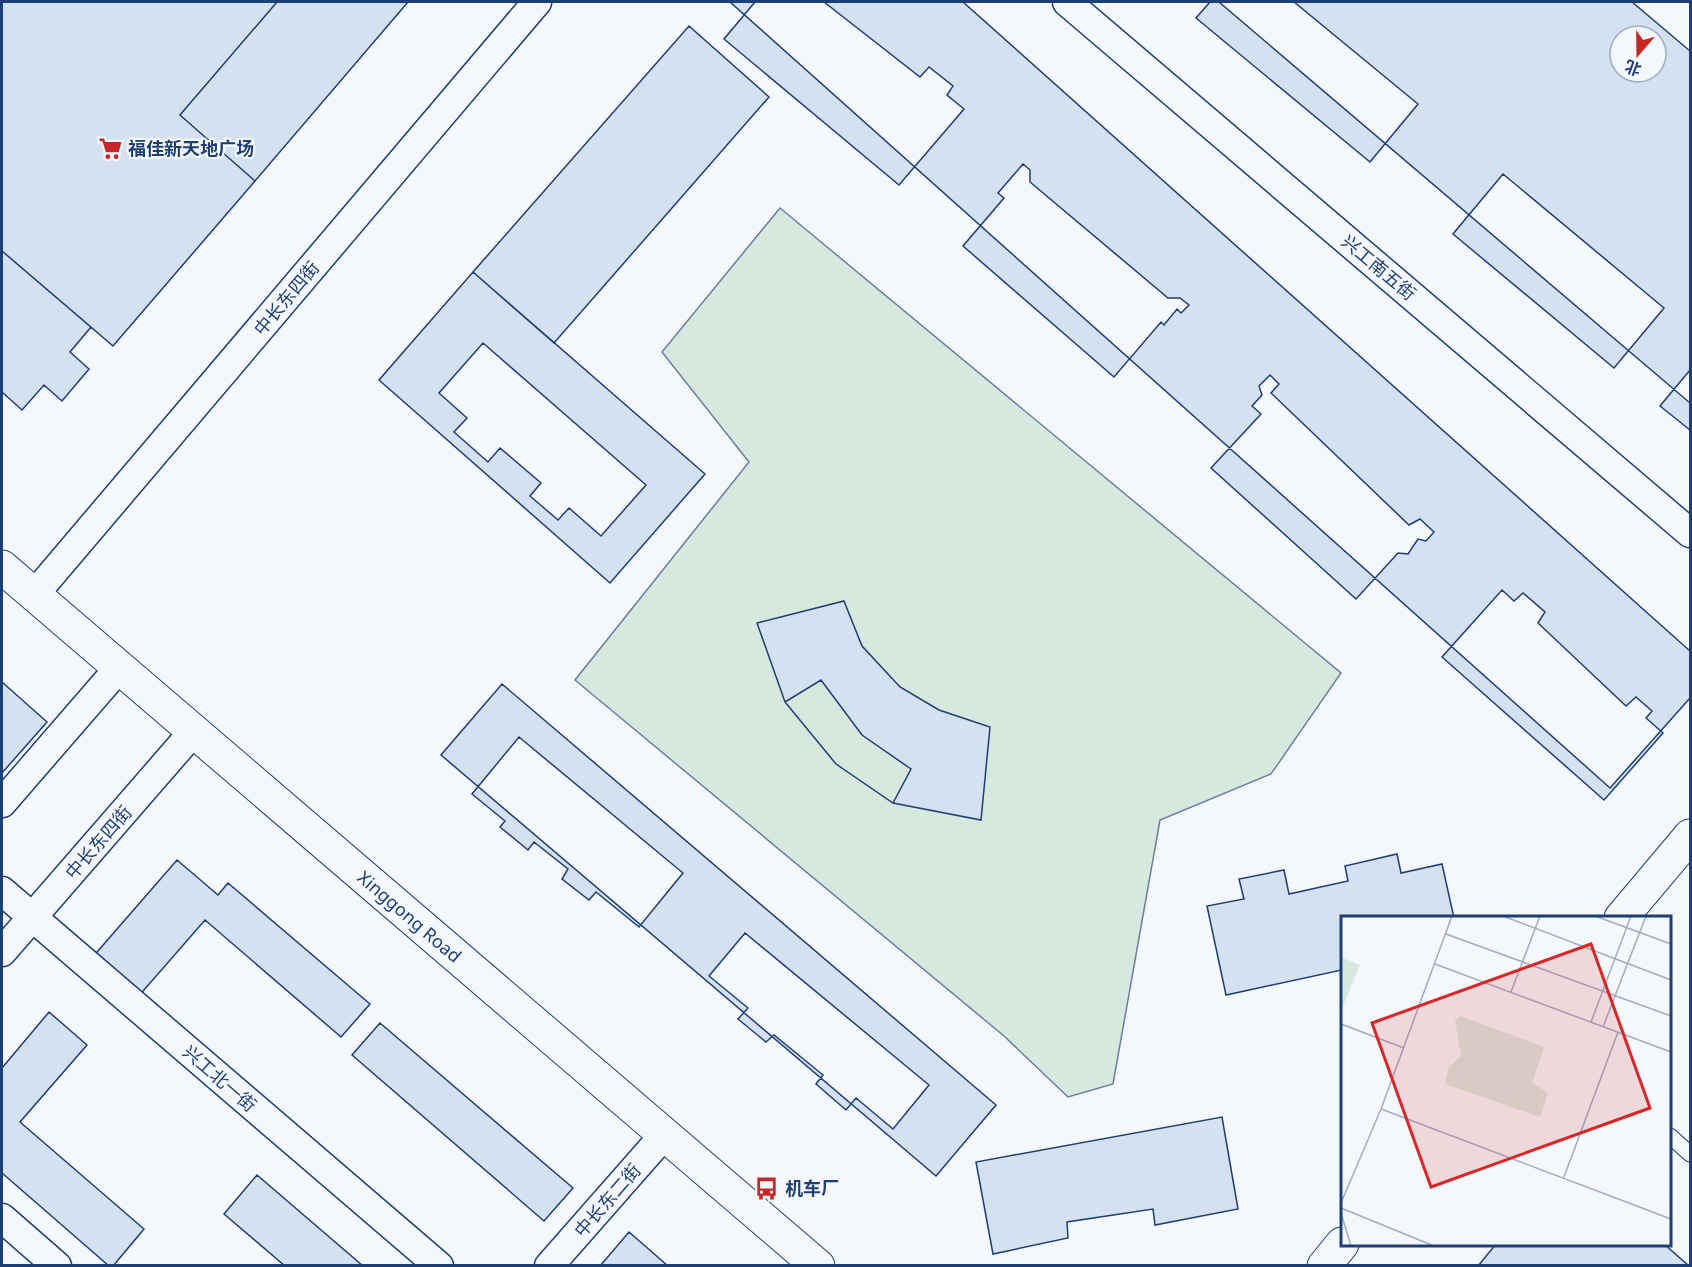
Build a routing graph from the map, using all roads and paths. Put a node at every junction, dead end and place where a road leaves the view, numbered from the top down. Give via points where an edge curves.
1 (537, 2) edge
2 (1067, 2) edge
3 (1690, 533) edge
4 (2, 567) edge
5 (34, 595) junction
6 (120, 668) junction
7 (194, 731) junction
8 (2, 803) edge
9 (1690, 836) edge
10 (2, 891) edge
11 (1623, 916) edge
12 (32, 917) junction
13 (2, 952) edge
14 (665, 1134) junction
15 (1671, 1137) edge
16 (1690, 1154) edge
17 (2, 1218) edge
18 (1341, 1245) edge
19 (57, 1266) edge
20 (439, 1266) edge
21 (549, 1266) edge
22 (818, 1266) edge
23 (1324, 1266) edge

1 - 5 street, 中长东四街
2 - 3 street, 兴工南五街
4 - 5 main road, Xinggong Road
5 - 6 main road, Xinggong Road
6 - 7 main road, Xinggong Road
6 - 8 street
7 - 12 street, 中长东四街
7 - 14 main road, Xinggong Road
9 - 11 main road
10 - 12 street, 兴工北一街
12 - 13 street, 中长东四街
12 - 20 street, 兴工北一街
14 - 21 street, 中长东二街
14 - 22 main road, Xinggong Road
15 - 16 lane
17 - 19 street
18 - 23 main road

